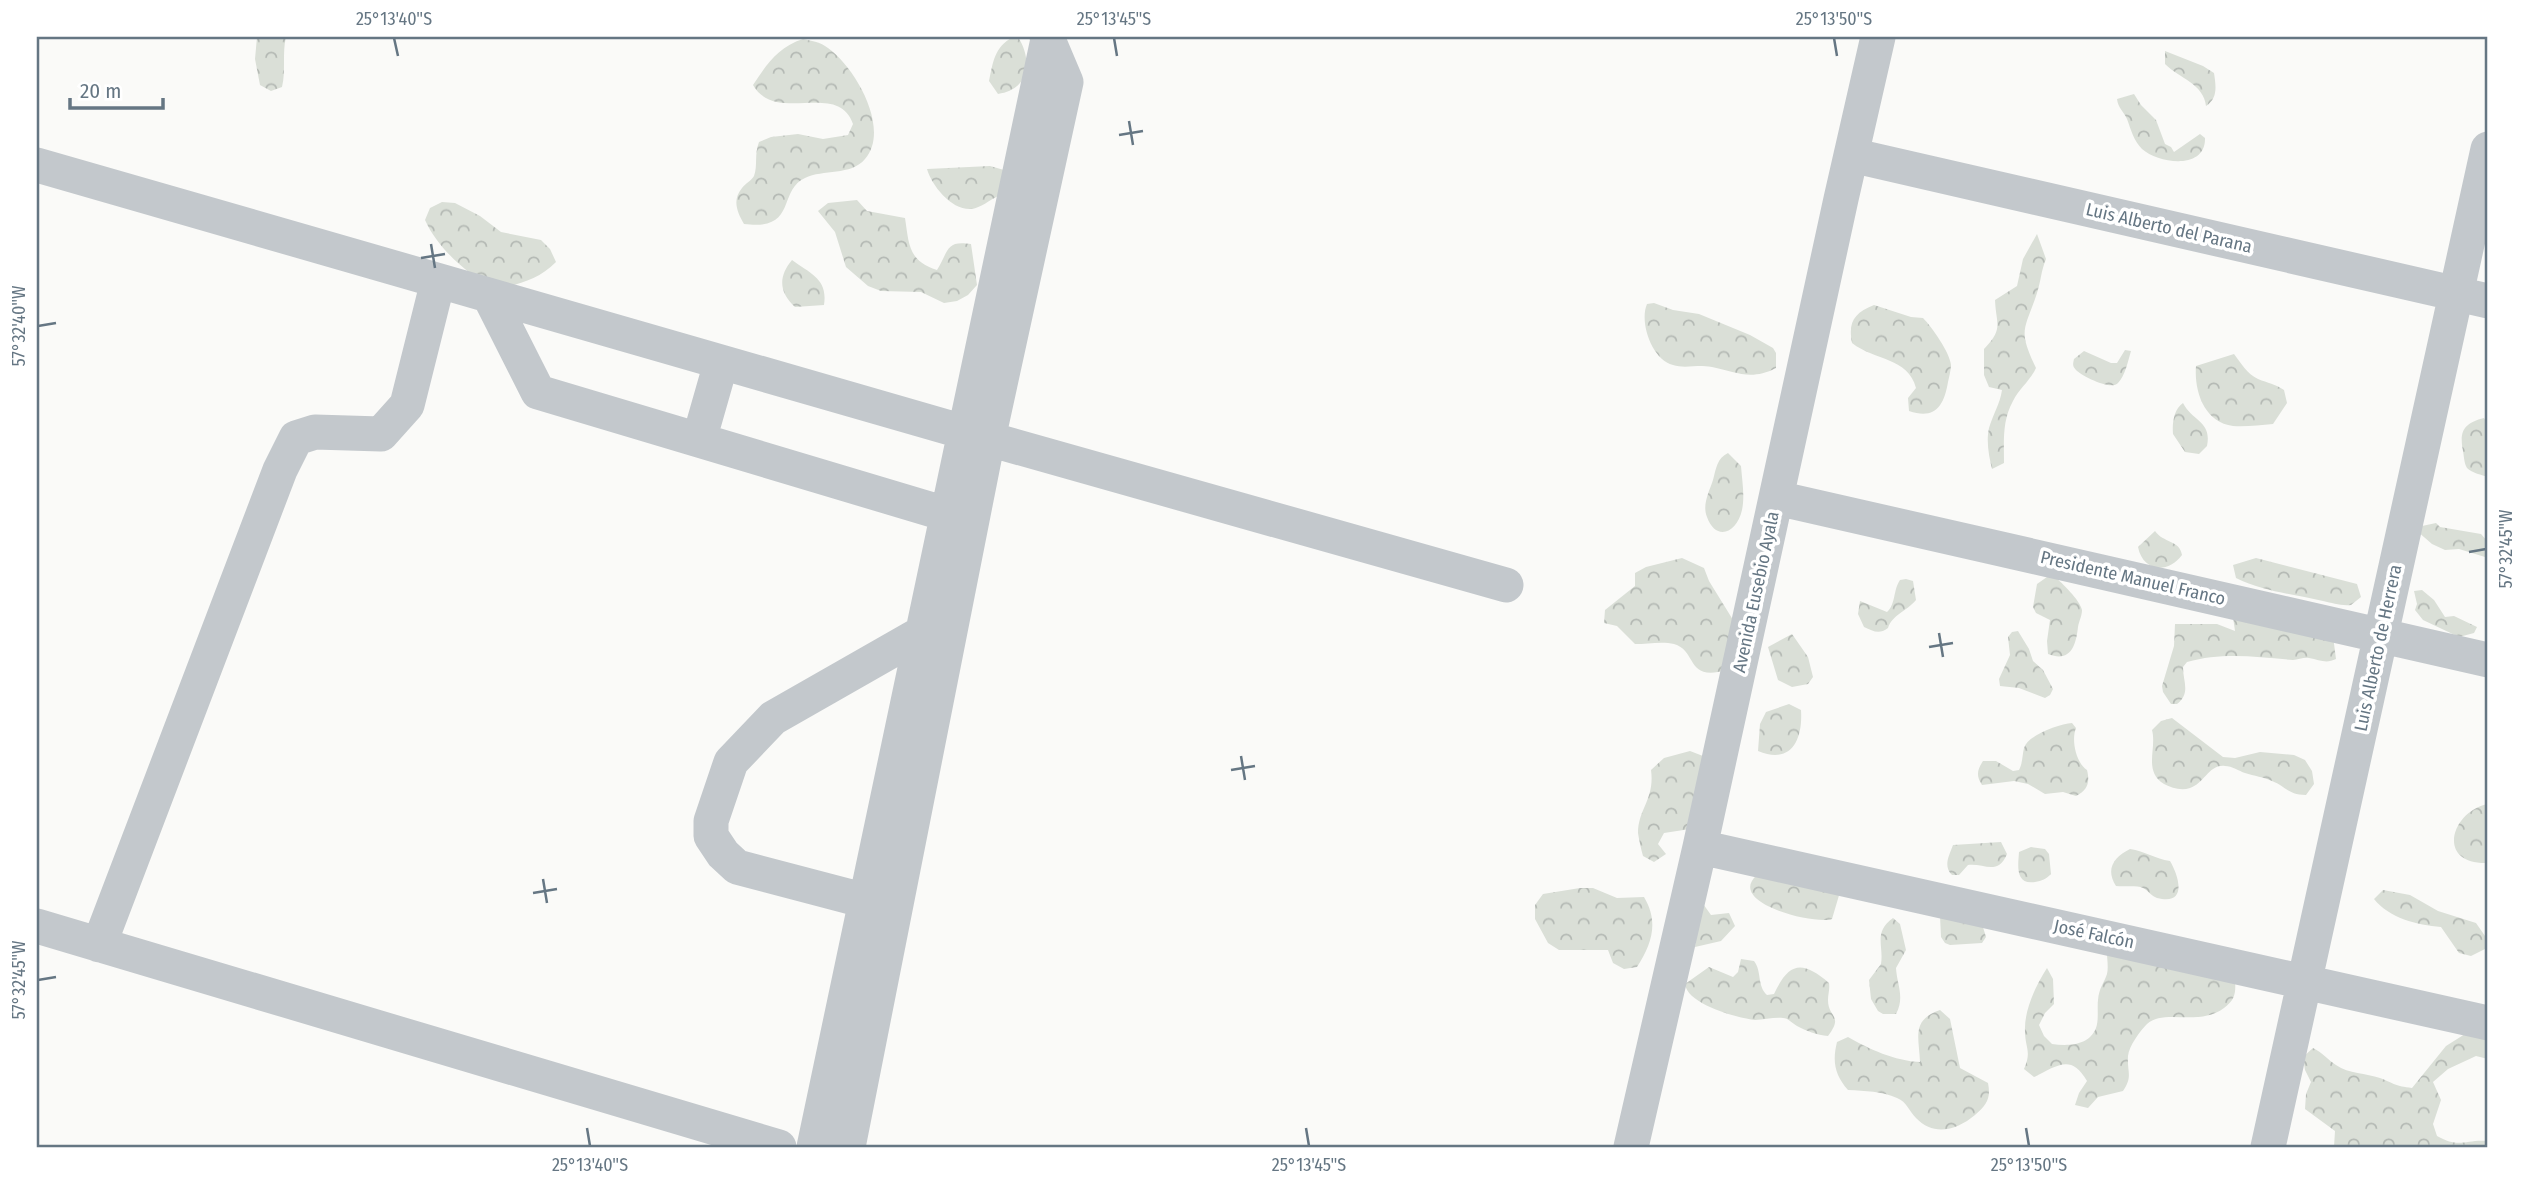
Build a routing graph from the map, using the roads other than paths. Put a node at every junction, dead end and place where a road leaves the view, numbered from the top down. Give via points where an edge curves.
1 (1878, 37) edge
2 (1048, 38) edge
3 (2488, 149) edge
4 (1851, 155) junction
5 (37, 165) edge
6 (438, 281) junction
7 (489, 295) junction
8 (2472, 297) edge
9 (721, 363) junction
10 (976, 436) junction
11 (699, 440) junction
12 (1777, 498) junction
13 (946, 514) junction
14 (1506, 585) dead end
15 (922, 633) junction
16 (2381, 635) junction
17 (2488, 660) edge
18 (1700, 847) junction
19 (881, 904) junction
20 (37, 926) edge
21 (99, 945) junction
22 (2304, 981) junction
23 (2488, 1023) edge
24 (779, 1147) edge
25 (814, 1147) edge
26 (848, 1147) edge
27 (1631, 1147) edge
28 (2268, 1147) edge

1 - 4 street, Avenida Eusebio Ayala
2 - 10 street
2 - 10 street via 1066,82
3 - 8 street, Luis Alberto de Herrera
4 - 8 street, Luis Alberto del Parana
4 - 12 street, Avenida Eusebio Ayala
5 - 6 street
6 - 7 street
6 - 21 street via 407,405 381,434 315,432 296,438
7 - 9 street
7 - 11 street via 538,392
8 - 16 street, Luis Alberto de Herrera
9 - 10 street
9 - 11 street
10 - 13 street
10 - 14 street
10 - 19 street
11 - 13 street
12 - 16 street, Presidente Manuel Franco
12 - 18 street, Avenida Eusebio Ayala
13 - 15 street
15 - 19 street
15 - 19 street via 772,718 732,762 711,821 711,836 737,867
16 - 17 street, Presidente Manuel Franco
16 - 22 street, Luis Alberto de Herrera
18 - 22 street, José Falcón
18 - 27 street, Avenida Eusebio Ayala
19 - 25 street
19 - 26 street
20 - 21 street
21 - 24 street
22 - 23 street, José Falcón
22 - 28 street, Luis Alberto de Herrera

